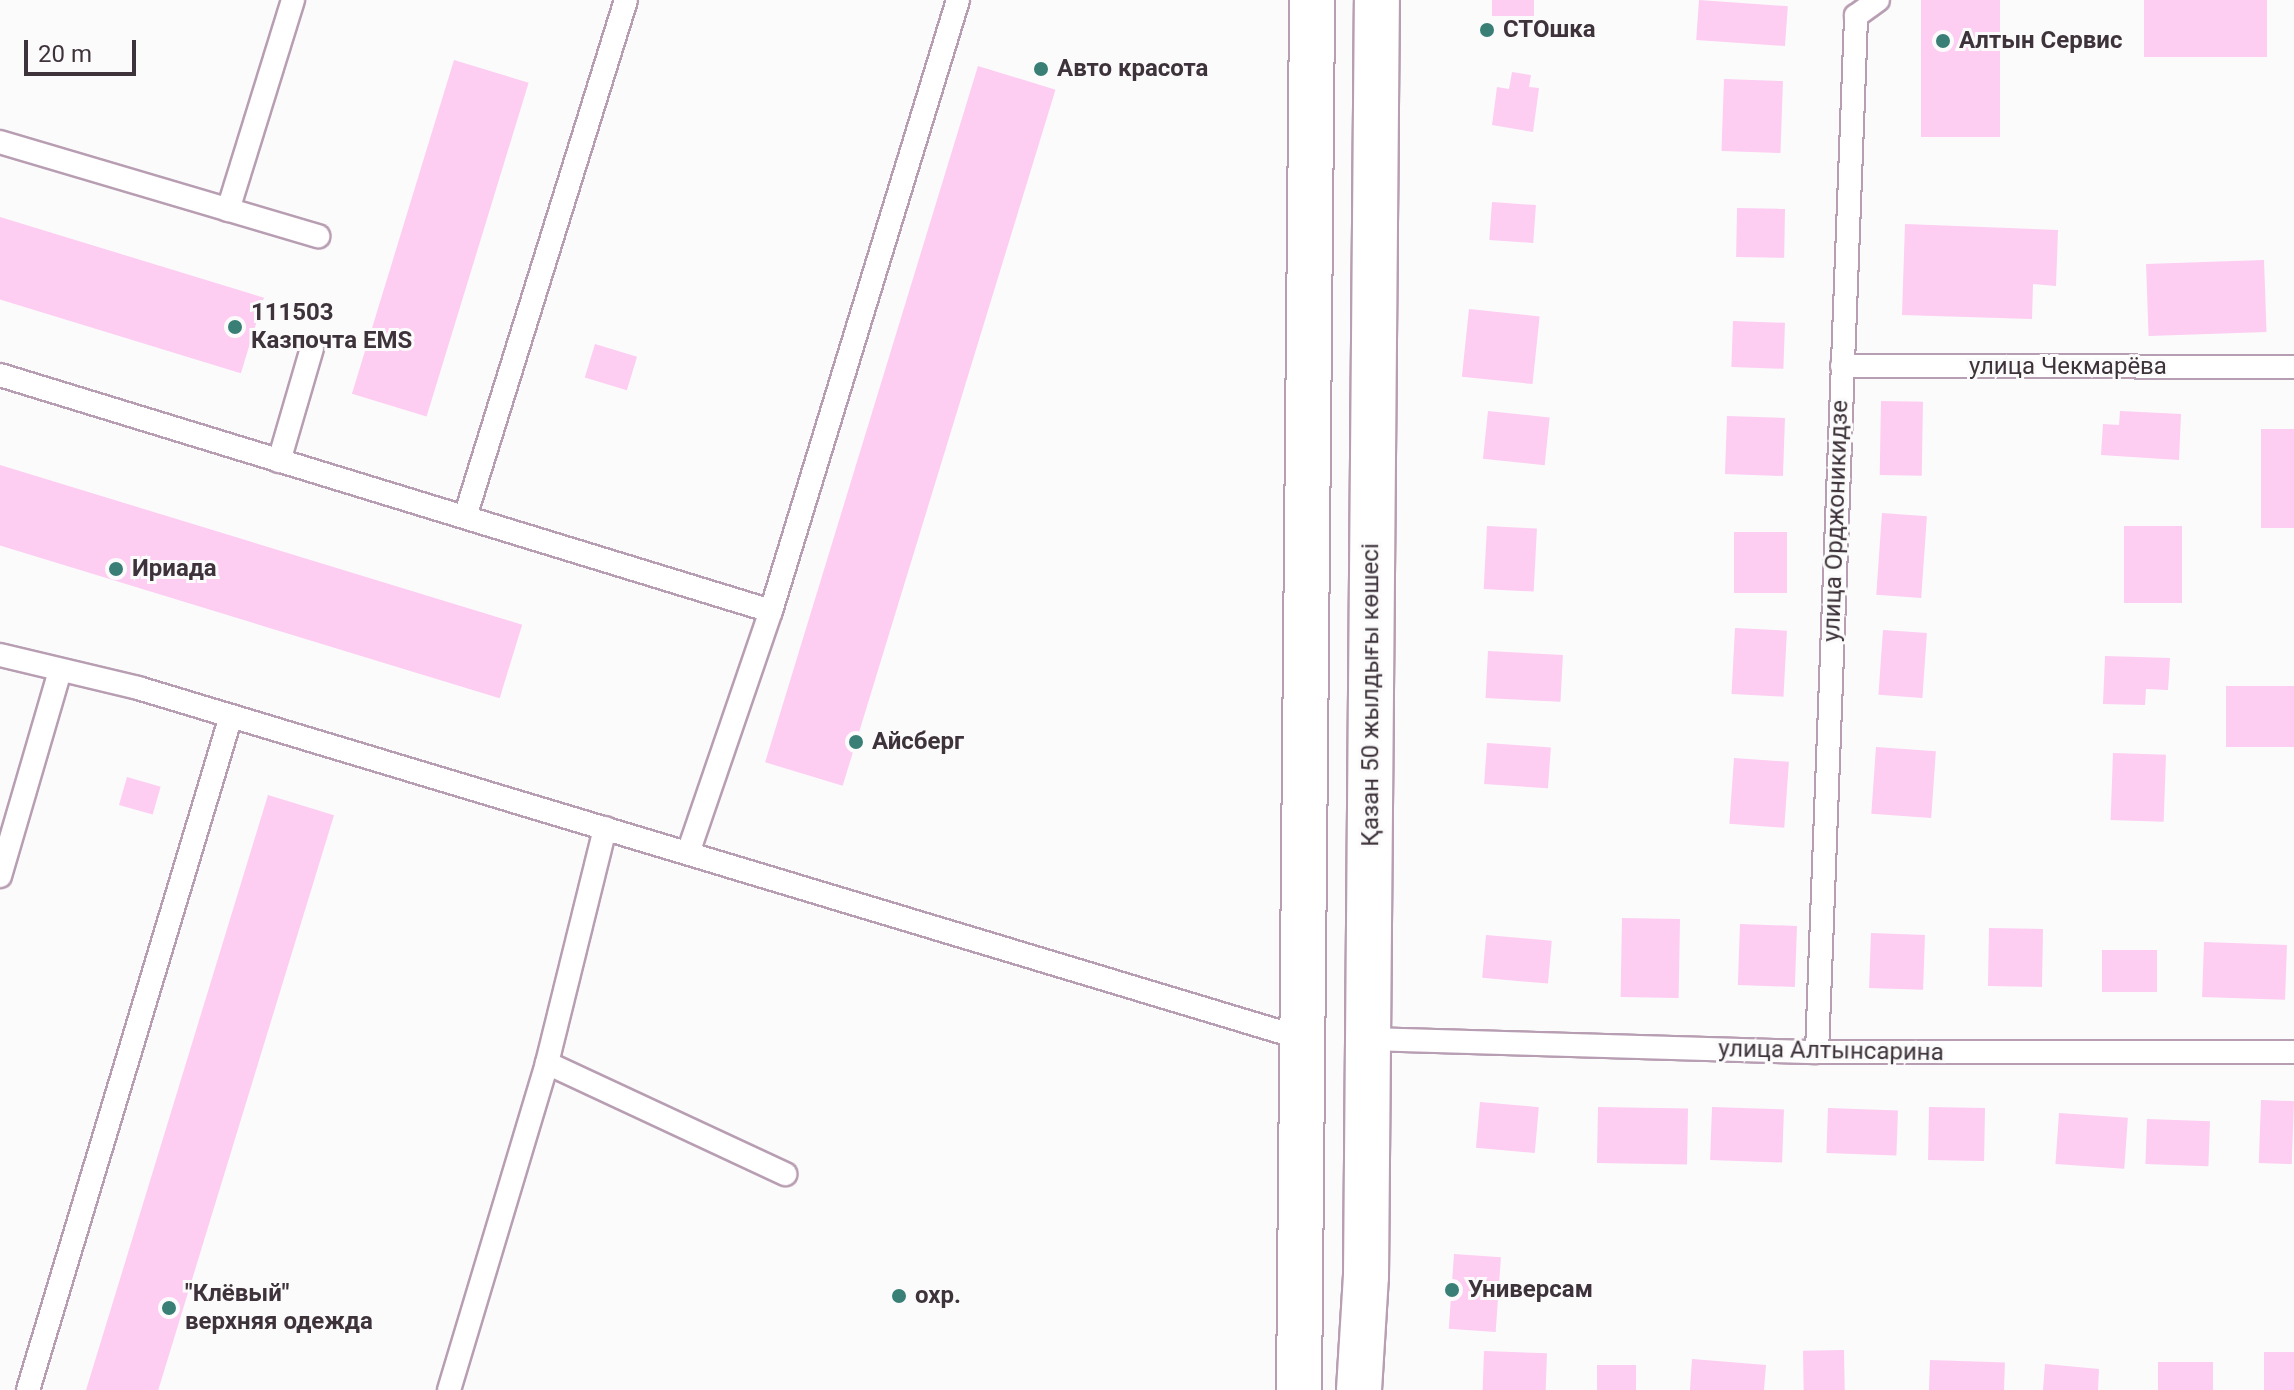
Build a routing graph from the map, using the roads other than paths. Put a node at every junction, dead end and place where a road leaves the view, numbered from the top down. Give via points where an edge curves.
1 (293, 0) edge
2 (626, 0) edge
3 (958, 0) edge
4 (1312, 0) edge
5 (1377, 0) edge
6 (1878, 0) edge
7 (0, 142) edge
8 (228, 210) junction
9 (318, 236) dead end
10 (312, 348) dead end
11 (1842, 366) junction
12 (2294, 367) edge
13 (0, 375) edge
14 (279, 461) junction
15 (465, 517) junction
16 (771, 611) junction
17 (0, 655) edge
18 (59, 674) junction
19 (231, 716) junction
20 (605, 828) junction
21 (688, 853) junction
22 (0, 876) edge
23 (1301, 1038) junction
24 (1368, 1039) junction
25 (1817, 1052) junction
26 (2294, 1052) edge
27 (547, 1063) junction
28 (785, 1174) dead end
29 (28, 1390) edge
30 (449, 1390) edge
31 (1299, 1390) edge
32 (1359, 1390) edge

1 - 8 lane
2 - 15 lane
3 - 16 lane
4 - 23 street
5 - 24 street, Қазан 50 жылдығы көшесі
6 - 11 lane, улица Орджоникидзе via 1856,16
7 - 8 lane
8 - 9 lane
10 - 14 lane
11 - 12 lane, улица Чекмарёва
11 - 25 lane, улица Орджоникидзе
13 - 14 lane
14 - 15 lane
15 - 16 lane
16 - 21 lane
17 - 18 lane
18 - 19 lane
18 - 22 lane
19 - 20 lane
19 - 29 lane
20 - 21 lane
20 - 27 lane
21 - 23 lane
23 - 24 street
23 - 31 street
24 - 25 lane, улица Алтынсарина
24 - 32 street, Қазан 50 жылдығы көшесі
25 - 26 lane, улица Алтынсарина
27 - 28 lane
27 - 30 lane

